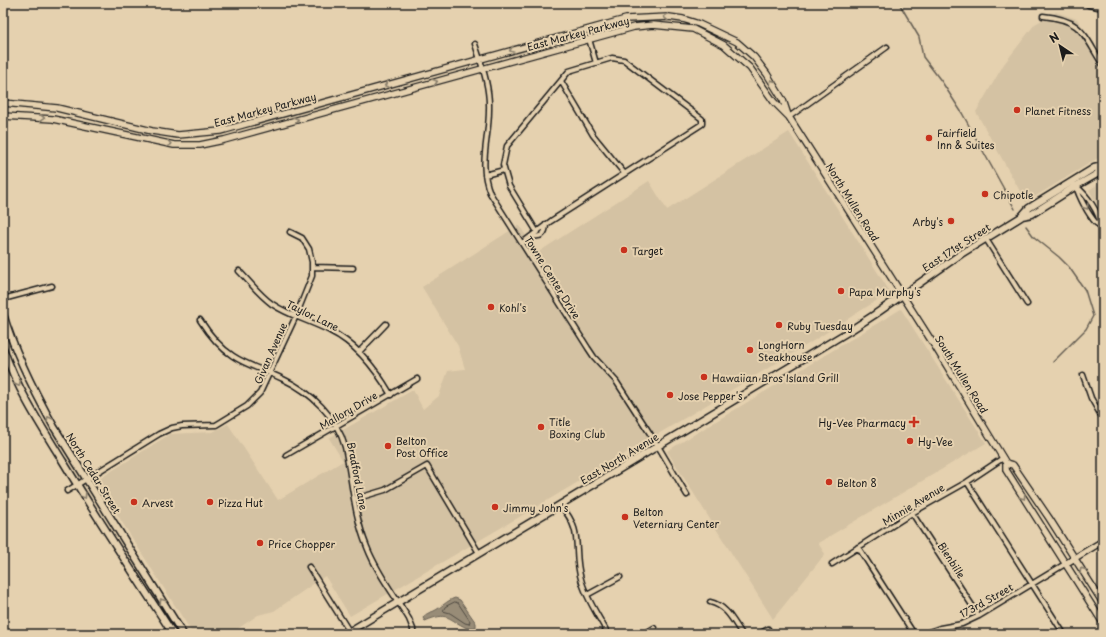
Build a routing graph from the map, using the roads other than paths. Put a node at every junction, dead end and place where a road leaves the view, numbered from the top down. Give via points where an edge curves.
1 (1089, 3) edge
2 (1103, 6) edge
3 (1043, 16) dead end
4 (588, 39) junction
5 (475, 44) dead end
6 (887, 47) dead end
7 (480, 59) junction
8 (596, 63) junction
9 (1103, 65) edge
10 (483, 68) junction
11 (561, 81) junction
12 (3, 103) edge
13 (3, 116) edge
14 (789, 117) junction
15 (1103, 166) edge
16 (504, 170) junction
17 (624, 174) junction
18 (485, 175) junction
19 (1075, 184) junction
20 (1021, 217) junction
21 (546, 224) junction
22 (1102, 227) edge
23 (290, 232) dead end
24 (537, 232) junction
25 (532, 236) junction
26 (986, 239) junction
27 (522, 243) junction
28 (313, 267) junction
29 (353, 268) dead end
30 (239, 271) dead end
31 (52, 286) dead end
32 (902, 296) junction
33 (3, 299) edge
34 (1027, 304) dead end
35 (3, 314) edge
36 (296, 316) junction
37 (200, 320) dead end
38 (386, 324) dead end
39 (3, 348) edge
40 (359, 352) junction
41 (270, 373) junction
42 (1083, 375) dead end
43 (417, 379) dead end
44 (391, 394) junction
45 (1103, 419) edge
46 (336, 426) junction
47 (658, 446) junction
48 (286, 455) dead end
49 (1004, 461) junction
50 (86, 479) junction
51 (967, 482) junction
52 (77, 485) junction
53 (67, 491) dead end
54 (687, 495) dead end
55 (355, 499) junction
56 (560, 505) junction
57 (912, 513) junction
58 (1103, 541) edge
59 (858, 547) junction
60 (479, 554) junction
61 (1075, 559) junction
62 (832, 564) dead end
63 (1066, 564) junction
64 (309, 567) dead end
65 (620, 577) dead end
66 (1033, 584) junction
67 (587, 595) junction
68 (398, 601) junction
69 (710, 602) dead end
70 (1103, 604) edge
71 (979, 616) junction
72 (1103, 623) edge
73 (654, 628) dead end
74 (768, 629) dead end
75 (347, 632) edge
76 (173, 634) edge
77 (183, 634) edge
78 (413, 634) edge
79 (608, 634) edge
80 (644, 634) edge
81 (742, 634) edge
82 (760, 634) edge
83 (914, 634) edge
84 (923, 634) edge
85 (1064, 634) edge

1 - 2 highway
3 - 9 street via 1066,20 1080,28
4 - 8 street
4 - 10 street, East Markey Parkway
4 - 14 street, East Markey Parkway via 647,25 693,29 724,44 737,55
5 - 7 street, Towne Center Drive
6 - 14 street
7 - 10 street, Towne Center Drive
7 -> 12 street, East Markey Parkway via 221,131 199,134 178,135 152,131 57,108
14 -> 7 street, East Markey Parkway via 783,100 754,57 730,39 699,24 669,17 626,18
8 - 11 street via 569,71
8 - 17 street via 612,58 624,60 702,119 702,124
13 -> 10 street, East Markey Parkway via 53,119 174,145 200,145
10 - 18 street, Towne Center Drive via 487,81 489,110 484,151
11 - 16 street via 507,146
11 - 17 street via 594,135
14 - 32 street, North Mullen Road
15 - 19 main road, East 171st Street via 1094,168
16 - 18 street
16 - 24 street via 509,186
17 - 21 street
18 - 27 street, Towne Center Drive via 490,193
19 - 20 main road, East 171st Street via 1029,208
19 - 20 main road, East 171st Street via 1032,214
19 - 22 street via 1100,219
20 - 26 main road, East 171st Street
21 - 24 street
21 - 25 street via 545,232 541,236
23 - 28 street, Givan Avenue via 302,238 306,244
24 - 25 street
25 - 27 street
26 - 32 main road, East 171st Street
26 - 34 street
27 - 47 street, Towne Center Drive via 594,357 616,381
28 - 29 street
28 - 36 street, Givan Avenue
30 - 36 street, Taylor Lane via 265,299
31 - 33 street
32 - 47 main road, East North Avenue
32 - 49 street, South Mullen Road
50 -> 35 main road, North Cedar Street via 37,397 9,334
36 - 40 street, Taylor Lane via 331,331
36 - 41 street, Givan Avenue
37 - 41 street, Bradford Lane via 225,350 240,361
38 - 40 street
39 -> 52 main road, North Cedar Street via 23,394
40 - 44 street, Taylor Lane via 380,375
41 - 46 street, Bradford Lane via 309,395
41 - 50 street, Givan Avenue via 260,393 247,406 222,422 206,426 172,428
42 - 45 street via 1091,398
43 - 44 street, Mallory Drive
44 - 46 street, Mallory Drive
46 - 48 street, Mallory Drive
46 - 55 street, Bradford Lane via 345,447
47 - 54 street, Towne Center Drive
47 - 56 main road, East North Avenue
49 - 51 street, Minnie Avenue
49 - 61 street, South Mullen Road via 1013,465
49 -> 63 street, South Mullen Road via 1006,470
50 - 52 street, Givan Avenue
77 -> 50 main road, North Cedar Street
51 - 57 street, Minnie Avenue
51 - 66 street
52 - 53 street, Givan Avenue
52 -> 76 main road, North Cedar Street
55 - 60 street via 386,490 428,466
55 - 68 street, Bradford Lane via 367,548
56 - 60 main road, East North Avenue
56 - 67 street via 570,517 576,531 578,567
57 - 59 street, Minnie Avenue
57 - 71 street, Bienbille
58 - 61 street, 173rd Street
59 - 62 street, Minnie Avenue
59 - 83 street
60 - 68 main road, East North Avenue
61 - 63 street, 173rd Street
70 -> 61 street, South Mullen Road
63 - 66 street, 173rd Street
63 - 72 street, South Mullen Road
64 - 75 street
65 - 67 street
66 - 71 street, 173rd Street
66 - 85 street
67 - 79 street
68 - 75 main road, East North Avenue
68 - 78 street, Bradford Lane via 409,619
69 - 81 street via 724,609
71 - 84 street, 173rd Street via 962,624
73 - 80 street
74 - 82 street

